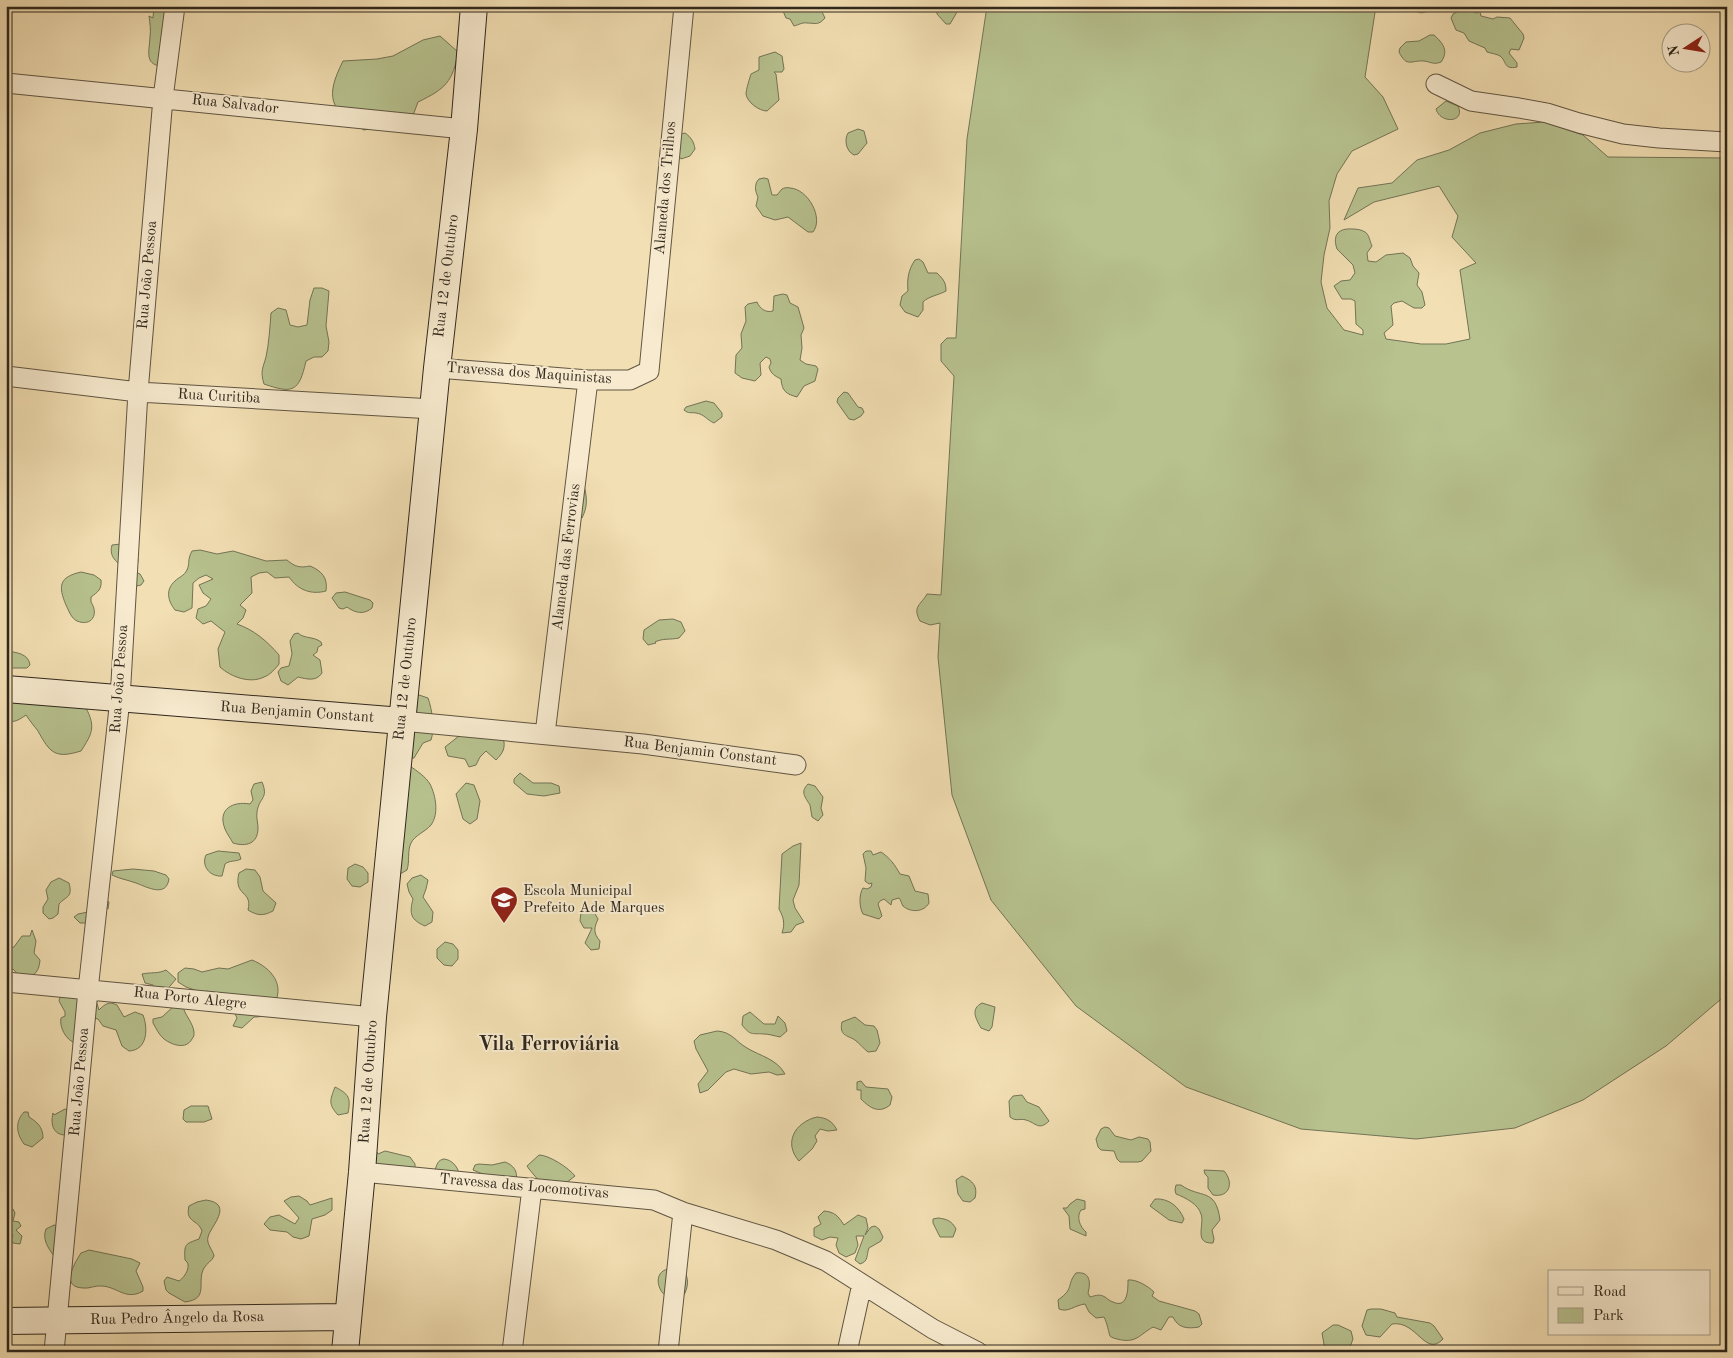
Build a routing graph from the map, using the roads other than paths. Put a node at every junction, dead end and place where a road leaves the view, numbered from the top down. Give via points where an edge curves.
1 (174, 6) edge
2 (474, 6) edge
3 (684, 6) edge
4 (6, 82) edge
5 (1436, 84) dead end
6 (163, 98) junction
7 (464, 129) junction
8 (1727, 142) edge
9 (437, 368) junction
10 (649, 371) joint
11 (6, 376) edge
12 (588, 380) junction
13 (138, 392) junction
14 (432, 409) junction
15 (6, 689) edge
16 (120, 699) junction
17 (402, 721) junction
18 (545, 734) junction
19 (796, 765) dead end
20 (6, 982) edge
21 (88, 990) junction
22 (373, 1017) junction
23 (362, 1172) junction
24 (532, 1188) junction
25 (683, 1212) junction
26 (862, 1284) junction
27 (348, 1317) junction
28 (6, 1321) edge
29 (57, 1321) junction
30 (54, 1352) edge
31 (345, 1352) edge
32 (512, 1352) edge
33 (668, 1352) edge
34 (847, 1352) edge
35 (978, 1352) edge

1 - 6 street, Rua João Pessoa
2 - 7 main road, Rua 12 de Outubro
3 - 10 street, Alameda dos Trilhos
4 - 6 street, Rua Salvador
5 - 8 street via 1471,101 1547,113 1623,134
6 - 7 street, Rua Salvador
6 - 13 street, Rua João Pessoa
7 - 9 main road, Rua 12 de Outubro
9 - 12 street, Travessa dos Maquinistas
9 - 14 main road, Rua 12 de Outubro
10 - 12 street, Travessa dos Maquinistas via 630,380
11 - 13 street, Rua Curitiba
12 - 18 street, Alameda das Ferrovias
13 - 14 street, Rua Curitiba
13 - 16 street, Rua João Pessoa
14 - 17 main road, Rua 12 de Outubro
15 - 16 main road, Rua Benjamin Constant
16 - 17 main road, Rua Benjamin Constant
16 - 21 street, Rua João Pessoa
17 - 18 street, Rua Benjamin Constant
17 - 22 main road, Rua 12 de Outubro
18 - 19 street, Rua Benjamin Constant
20 - 21 street, Rua Porto Alegre
21 - 22 street, Rua Porto Alegre
21 - 29 street, Rua João Pessoa
22 - 23 main road, Rua 12 de Outubro
23 - 24 street, Travessa das Locomotivas
23 - 27 main road, Rua 12 de Outubro
24 - 25 street, Travessa das Locomotivas via 654,1200
24 - 32 street
25 - 26 street, Travessa das Locomotivas via 776,1240 826,1261
25 - 33 street
26 - 34 street
26 - 35 street, Travessa das Locomotivas via 933,1329
27 - 29 main road, Rua Pedro Ângelo da Rosa
27 - 31 main road, Rua 12 de Outubro
28 - 29 main road, Rua Pedro Ângelo da Rosa
29 - 30 street, Rua João Pessoa

